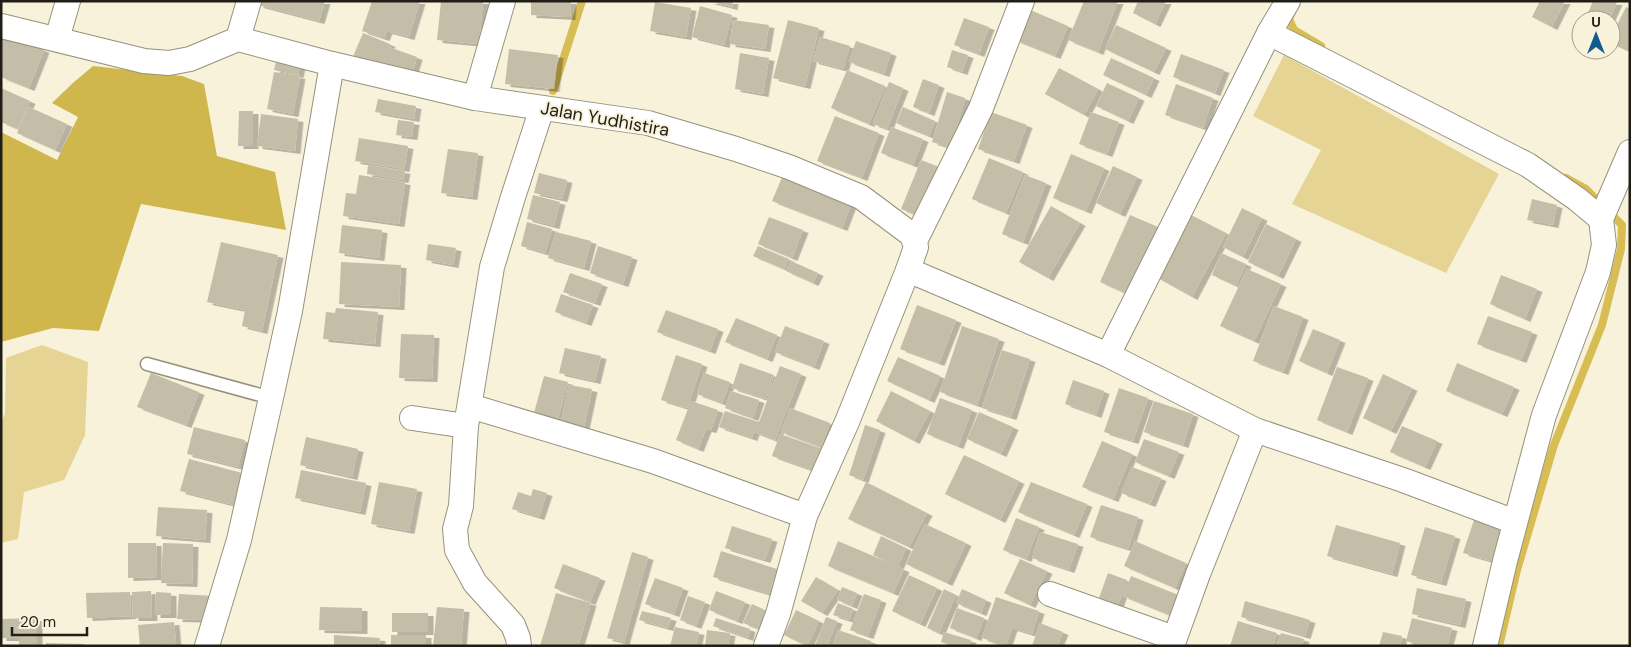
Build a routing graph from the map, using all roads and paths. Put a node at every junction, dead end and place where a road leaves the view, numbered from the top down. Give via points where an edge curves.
1 (68, 1) edge
2 (249, 1) edge
3 (503, 1) edge
4 (1022, 1) edge
5 (1280, 3) edge
6 (1, 26) edge
7 (1268, 33) junction
8 (56, 39) junction
9 (238, 39) junction
10 (332, 64) junction
11 (475, 98) junction
12 (542, 108) junction
13 (1630, 152) edge
14 (1601, 219) junction
15 (915, 241) junction
16 (908, 270) junction
17 (1108, 355) junction
18 (146, 364) dead end
19 (271, 398) junction
20 (468, 416) junction
21 (412, 418) dead end
22 (1255, 430) junction
23 (805, 516) junction
24 (1515, 522) junction
25 (1050, 594) dead end
26 (1173, 642) edge
27 (207, 646) edge
28 (519, 646) edge
29 (766, 646) edge
30 (1485, 646) edge

1 - 8 street
2 - 9 street
3 - 11 street
4 - 15 street via 981,108
5 - 7 street
6 - 8 street
7 - 14 street via 1528,165
7 - 17 street
8 - 9 street via 144,61 168,63 190,59
9 - 10 street, Jalan Yudhistira
10 - 11 street, Jalan Yudhistira
10 - 19 street via 290,311
11 - 12 street, Jalan Yudhistira
12 - 15 street, Jalan Yudhistira via 648,123 790,167 861,197 908,231
12 - 20 street via 492,267
13 - 14 street
14 - 24 street via 1604,245 1598,272 1544,416
15 - 16 street
16 - 17 street
16 - 23 street
17 - 22 street
18 - 19 lane
19 - 27 street via 239,540
20 - 21 street
20 - 23 street via 653,461
20 - 28 street via 455,529 457,550 476,584 513,626
22 - 24 street
22 - 26 street
23 - 29 street
24 - 30 street
25 - 26 street

